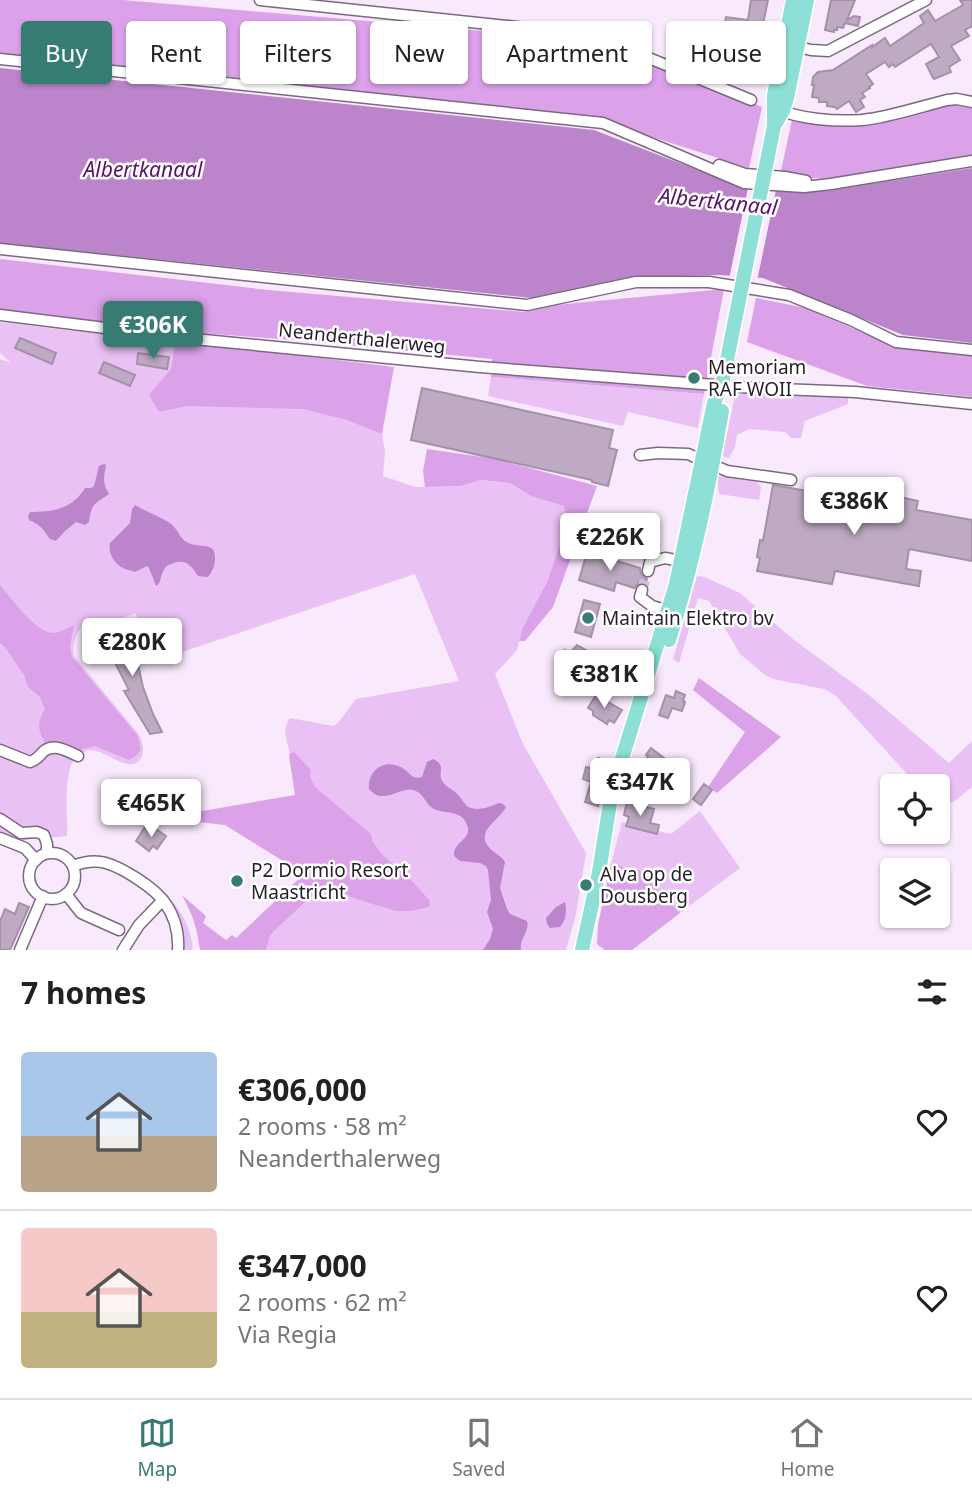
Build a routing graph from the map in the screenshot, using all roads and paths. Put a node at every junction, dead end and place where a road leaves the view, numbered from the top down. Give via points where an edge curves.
1 (260, 0) edge
2 (793, 0) edge
3 (807, 0) edge
4 (926, 0) edge
5 (791, 45) junction
6 (0, 59) edge
7 (751, 100) dead end
8 (969, 101) edge
9 (778, 109) junction
10 (972, 161) edge
11 (0, 249) edge
12 (0, 316) edge
13 (972, 350) edge
14 (722, 385) junction
15 (972, 404) edge
16 (640, 455) dead end
17 (708, 462) junction
18 (791, 480) dead end
19 (686, 562) junction
20 (648, 570) dead end
21 (642, 590) dead end
22 (673, 612) junction
23 (0, 750) edge
24 (78, 756) dead end
25 (0, 819) edge
26 (0, 838) edge
27 (47, 853) junction
28 (36, 860) junction
29 (73, 866) junction
30 (66, 894) junction
31 (43, 896) junction
32 (163, 900) junction
33 (119, 930) dead end
34 (20, 950) edge
35 (122, 950) edge
36 (178, 950) edge
37 (582, 950) edge

1 - 7 street via 593,35
2 - 5 main road
3 - 5 main road
4 - 5 street via 828,51
5 - 9 main road
6 - 10 street via 603,124 744,183 804,187
8 - 9 street via 947,100 863,120 807,117
9 - 14 main road, bridge
11 - 13 street via 527,304 636,282 709,282 789,295 895,342
12 - 14 street, Neanderthalerweg via 453,365
14 - 15 street, Neanderthalerweg
14 - 17 main road via 723,405
16 - 17 street via 688,453
17 - 18 street via 727,471
17 - 19 main road
19 - 20 street via 665,558 650,562
19 - 22 main road
21 - 22 street via 640,597 652,606
22 - 37 main road via 623,766
23 - 24 street via 30,762 53,747
25 - 27 street via 21,833 44,835
26 - 28 street via 25,848
27 - 28 street
27 - 29 street via 61,854
28 - 31 street via 30,880
29 - 30 street via 75,882
29 - 32 street via 107,863
30 - 31 street
30 - 33 street via 81,913
31 - 34 street
32 - 35 street
32 - 36 street via 177,928

